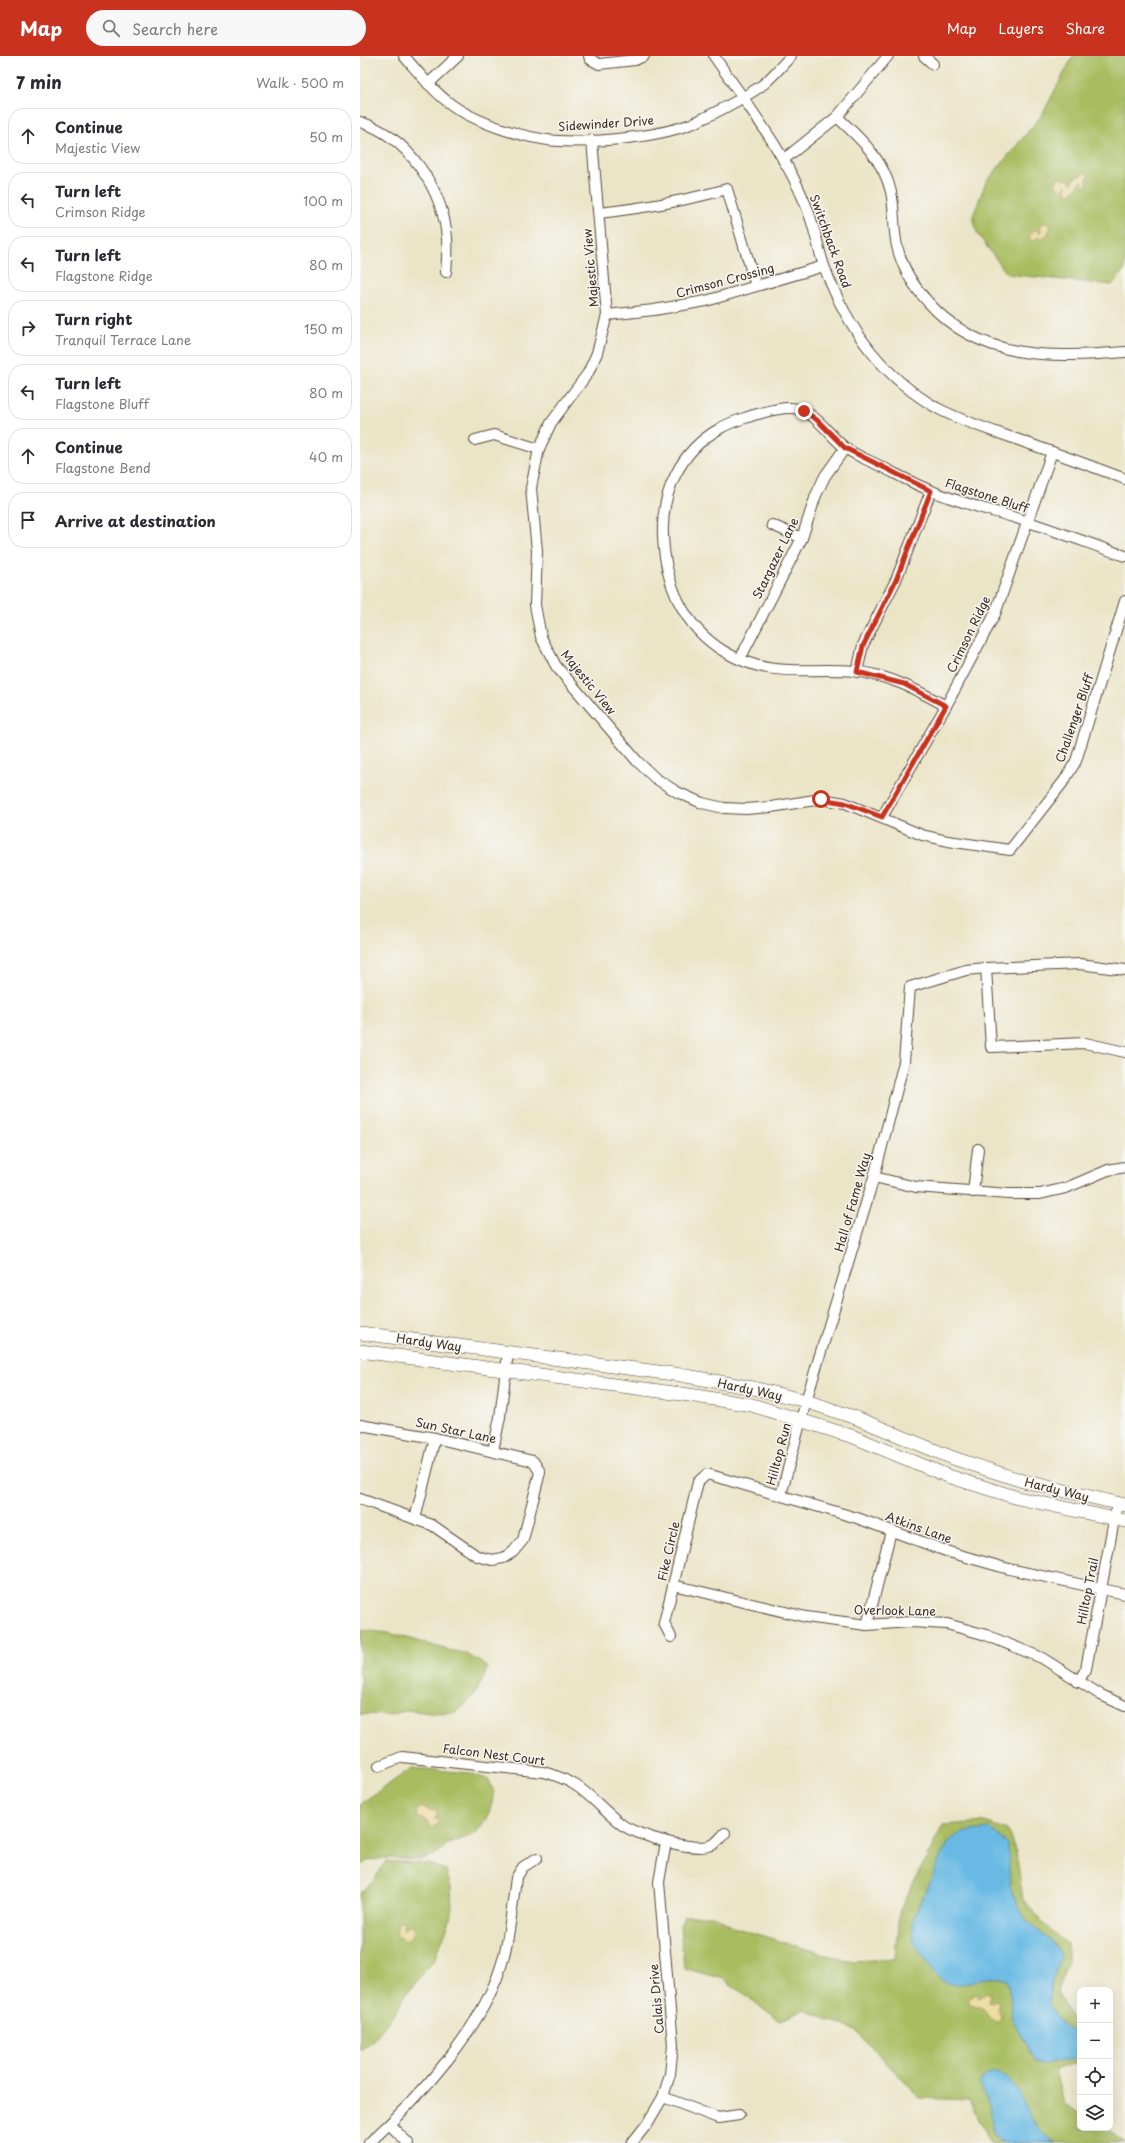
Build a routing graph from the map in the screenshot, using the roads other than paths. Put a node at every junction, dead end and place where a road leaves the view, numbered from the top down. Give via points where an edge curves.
1 (404, 56) edge
2 (458, 56) edge
3 (644, 56) edge
4 (714, 56) edge
5 (791, 56) edge
6 (888, 56) edge
7 (924, 56) edge
8 (590, 58) edge
9 (933, 64) dead end
10 (428, 84) junction
11 (742, 96) junction
12 (837, 117) junction
13 (360, 122) edge
14 (592, 140) junction
15 (783, 160) junction
16 (599, 213) junction
17 (824, 266) junction
18 (446, 272) dead end
19 (756, 286) junction
20 (607, 314) junction
21 (1125, 352) edge
22 (475, 440) dead end
23 (845, 448) junction
24 (539, 449) junction
25 (1052, 452) junction
26 (1125, 479) edge
27 (931, 491) junction
28 (1028, 522) junction
29 (772, 525) dead end
30 (802, 538) junction
31 (1125, 556) edge
32 (1125, 601) edge
33 (740, 659) junction
34 (857, 672) junction
35 (946, 706) junction
36 (882, 817) junction
37 (1010, 850) joint
38 (986, 968) junction
39 (1125, 970) edge
40 (1125, 1052) edge
41 (978, 1149) dead end
42 (1125, 1167) edge
43 (874, 1177) junction
44 (973, 1192) junction
45 (360, 1333) edge
46 (360, 1351) edge
47 (508, 1353) junction
48 (506, 1370) junction
49 (806, 1401) junction
50 (801, 1420) junction
51 (360, 1425) edge
52 (435, 1438) junction
53 (493, 1451) junction
54 (707, 1474) joint
55 (781, 1495) junction
56 (360, 1498) edge
57 (1121, 1505) edge
58 (415, 1519) junction
59 (1120, 1520) edge
60 (891, 1531) junction
61 (674, 1585) junction
62 (1100, 1590) junction
63 (1125, 1594) edge
64 (868, 1625) junction
65 (672, 1637) dead end
66 (1078, 1682) junction
67 (1125, 1706) edge
68 (379, 1766) dead end
69 (725, 1833) dead end
70 (666, 1842) junction
71 (537, 1858) dead end
72 (663, 2097) junction
73 (739, 2115) dead end
74 (390, 2125) junction
75 (369, 2143) edge
76 (408, 2143) edge
77 (632, 2143) edge

1 - 10 street, Sidewinder Drive
2 - 10 street
3 - 8 street via 634,60 599,64
4 - 11 street, Switchback Road
5 - 11 street, Sidewinder Drive via 762,85
6 - 12 street
7 - 9 street
10 - 14 street, Sidewinder Drive via 448,102 475,118 515,133 557,141
11 - 14 street, Sidewinder Drive via 697,122 663,132
11 - 15 street, Switchback Road
12 - 15 street
12 - 21 street via 874,154 884,171 891,192 897,248 920,294 939,314 977,340 1014,351 1044,355
13 - 18 street via 389,136 420,168 431,186 442,211 447,238
14 - 16 street, Majestic View
15 - 17 street, Switchback Road via 806,203
16 - 19 street via 655,207 727,189
16 - 20 street, Majestic View
17 - 19 street, Crimson Crossing
17 - 25 street, Switchback Road via 844,313 865,346 885,369 907,387 937,408
19 - 20 street, Crimson Crossing via 706,301 654,310
20 - 24 street, Majestic View via 597,353 588,373 551,423
22 - 24 street via 494,435
23 - 27 street, Flagstone Bluff
23 - 30 street, Stargazer Lane via 825,476
23 - 33 street, Flagstone Bluff via 817,420 804,411 779,408 719,429 687,456 676,472 664,506 664,557 668,580 677,601 706,638 726,653
24 - 36 street, Majestic View via 531,488 537,551 535,606 541,636 556,666 637,761 655,778 677,792 702,803 746,809 821,799 845,803
25 - 26 street, Switchback Road
25 - 28 street, Crimson Ridge
27 - 28 street, Flagstone Bluff
27 - 34 street via 896,580 863,646
28 - 31 street, Flagstone Bluff
28 - 35 street, Crimson Ridge via 995,614
29 - 30 street
30 - 33 street, Stargazer Lane
32 - 37 street, Challenger Bluff via 1076,761 1064,781
33 - 34 street, Flagstone Bluff via 757,667 787,672
34 - 35 street, Flagstone Bluff via 904,684
35 - 36 street, Crimson Ridge
36 - 37 street, Majestic View via 922,835 948,842
38 - 39 street via 1080,964
38 - 40 street via 991,1047 1085,1043
38 - 43 street, Hall of Fame Way via 966,970 910,987 904,1062
41 - 44 street
42 - 44 street via 1108,1170 1066,1188 1040,1194
43 - 44 street via 916,1187
43 - 49 street, Hall of Fame Way
45 - 47 main road, Hardy Way
46 - 48 main road, Hardy Way
47 - 48 street
47 - 49 main road, Hardy Way via 681,1375
48 - 50 main road, Hardy Way via 744,1404
48 - 53 street
49 - 50 street, Hall of Fame Way
49 - 57 main road, Hardy Way via 859,1419 953,1458 1023,1481
50 - 55 street, Hilltop Run
50 - 59 main road, Hardy Way via 854,1437 948,1476 997,1492
51 - 52 street, Sun Star Lane
52 - 53 street, Sun Star Lane
52 - 58 street
53 - 58 street, Sun Star Lane via 533,1461 540,1472 523,1540 513,1552 503,1558 492,1560 477,1556 432,1525
54 - 55 street, Atkins Lane
54 - 61 street, Fike Circle via 698,1482
55 - 60 street, Atkins Lane
56 - 58 street
57 - 59 street, Hilltop Trail
59 - 62 street, Hilltop Trail
60 - 62 street, Atkins Lane via 971,1558
60 - 64 street
61 - 64 street, Overlook Lane via 806,1617
61 - 65 street, Fike Circle via 664,1623
62 - 63 street, Atkins Lane
62 - 66 street, Hilltop Trail via 1086,1669
64 - 66 street, Overlook Lane via 911,1622 947,1624 986,1635 1042,1658
66 - 67 street, Overlook Lane via 1101,1696
68 - 70 street, Falcon Nest Court via 402,1757 488,1765 556,1775 576,1785 621,1824
69 - 70 street, Falcon Nest Court via 714,1844 699,1846
70 - 72 street, Calais Drive via 659,1882 673,2045 670,2074
71 - 74 street via 523,1867 516,1878 503,1961 478,2015 431,2080
72 - 73 street via 718,2118
72 - 77 street, Calais Drive via 648,2124
74 - 75 street
74 - 76 street

